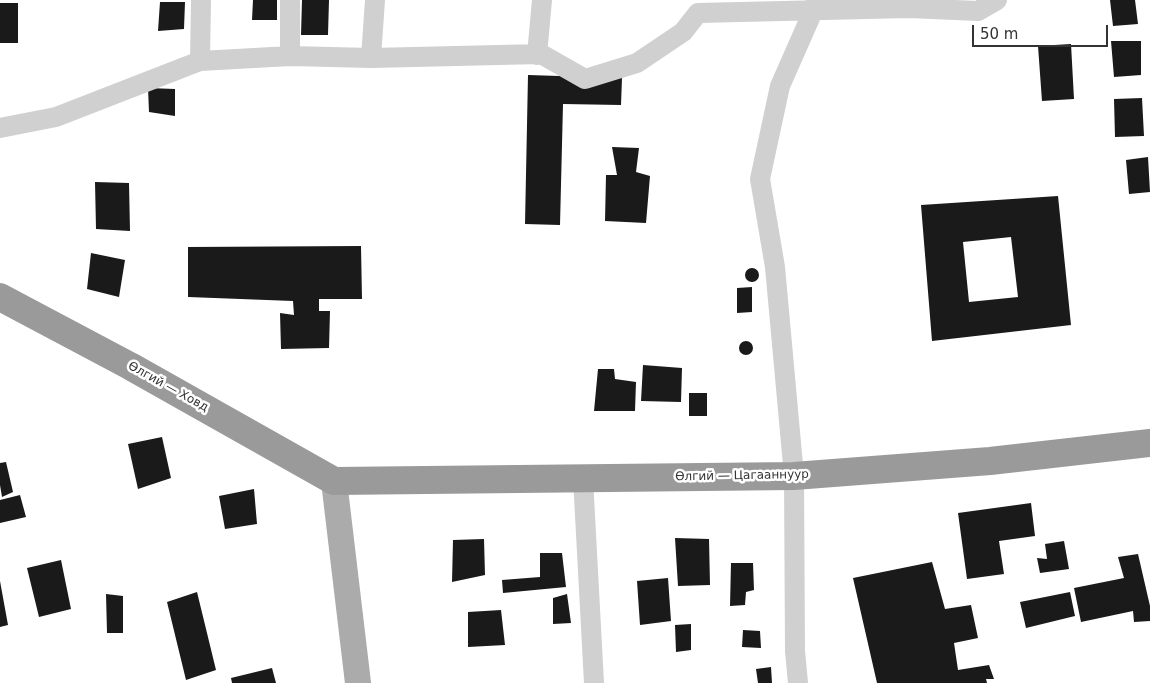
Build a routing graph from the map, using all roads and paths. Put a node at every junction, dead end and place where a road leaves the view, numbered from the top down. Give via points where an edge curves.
1 (202, 0) edge
2 (290, 0) edge
3 (375, 0) edge
4 (542, 0) edge
5 (997, 0) edge
6 (909, 4) edge
7 (815, 5) edge
8 (697, 6) edge
9 (537, 55) junction
10 (290, 56) junction
11 (371, 58) junction
12 (200, 61) junction
13 (0, 128) edge
14 (0, 297) edge
15 (1150, 443) edge
16 (794, 476) junction
17 (583, 478) junction
18 (334, 482) junction
19 (358, 683) edge
20 (594, 683) edge
21 (798, 683) edge

1 - 12 street
2 - 10 street
3 - 11 street
4 - 9 street
5 - 6 street via 978,11
6 - 7 street
7 - 8 street
7 - 16 street via 780,86 760,179 775,267
8 - 9 street via 683,32 636,63 586,79 541,54
9 - 11 street
10 - 11 street
10 - 12 street
12 - 13 street via 56,117
14 - 18 highway, Өлгий — Ховд via 130,366
15 - 16 highway, Өлгий — Цагааннуур via 990,461
16 - 17 highway, Өлгий — Цагааннуур
16 - 21 street
17 - 18 highway, Өлгий — Цагааннуур
17 - 20 street
18 - 19 main road

